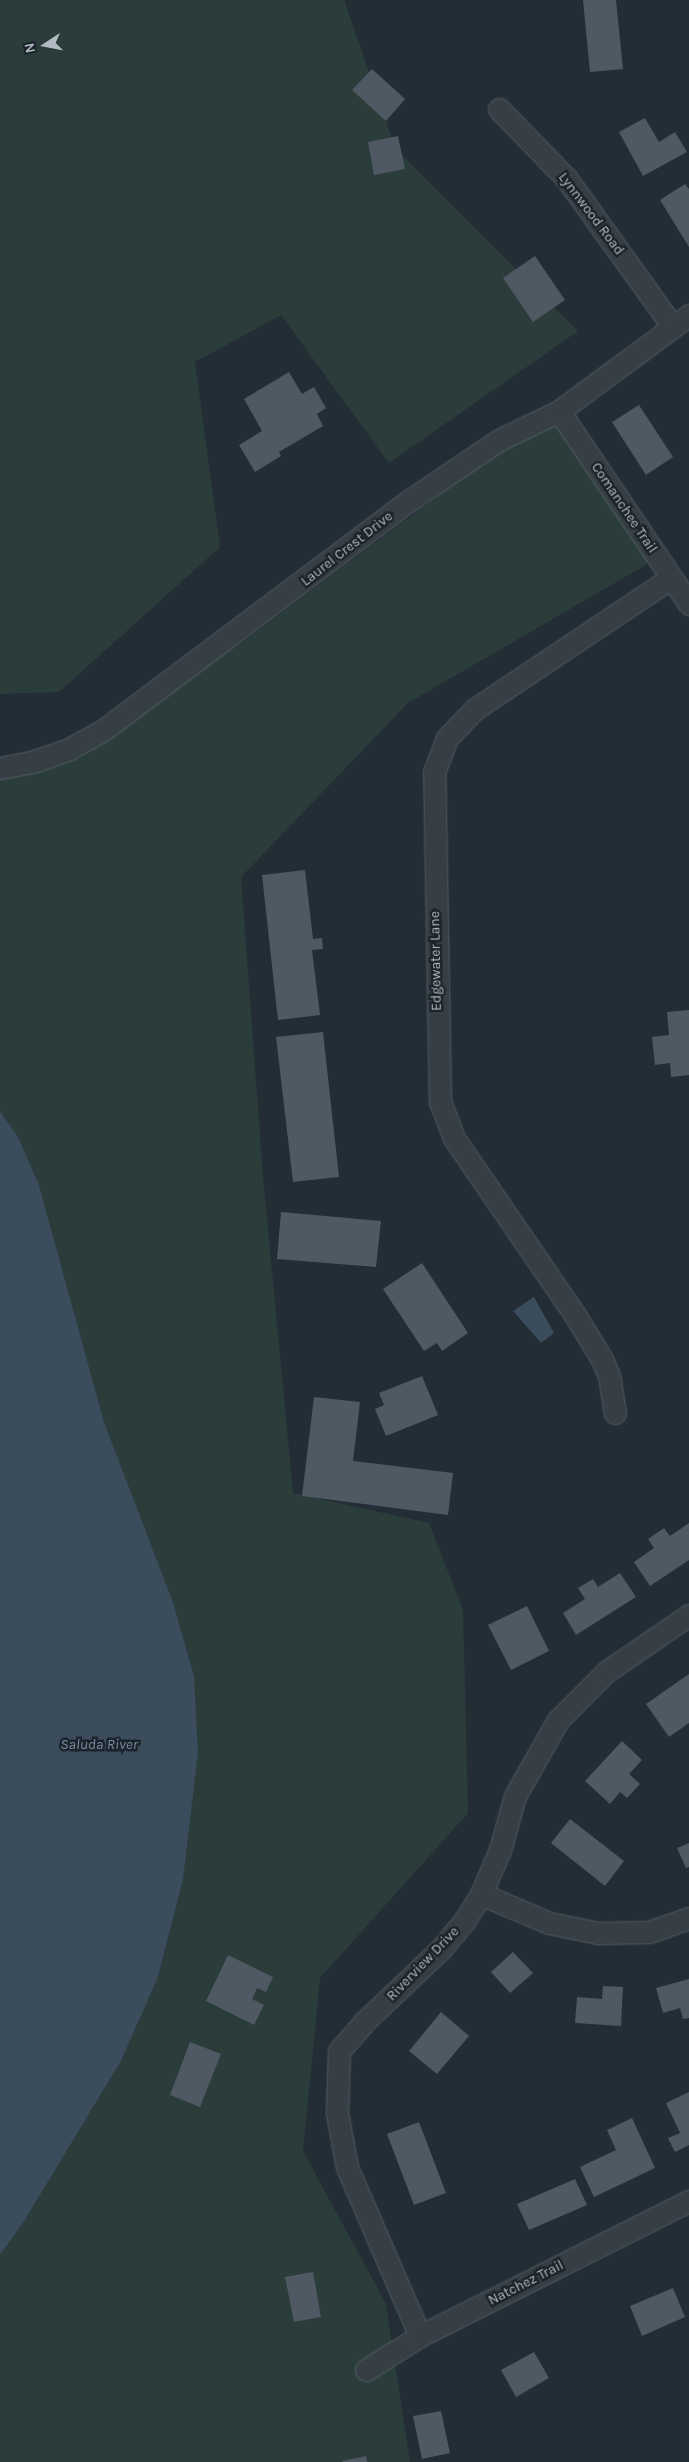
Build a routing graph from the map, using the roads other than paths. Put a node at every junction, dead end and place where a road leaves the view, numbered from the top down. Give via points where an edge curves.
1 (499, 109) dead end
2 (681, 321) edge
3 (559, 411) junction
4 (671, 578) junction
5 (689, 604) edge
6 (0, 768) edge
7 (615, 1413) dead end
8 (689, 1615) edge
9 (481, 1894) junction
10 (689, 1918) edge
11 (689, 2201) edge
12 (420, 2336) junction
13 (366, 2370) dead end

1 - 2 street, Lynnwood Road via 566,178
2 - 3 street, Laurel Crest Drive
3 - 4 street, Comanchee Trail
3 - 6 street, Laurel Crest Drive via 499,440 410,500 102,732 52,755
4 - 5 street, Comanchee Trail
4 - 7 street, Edgewater Lane via 474,710 447,738 434,772 438,1084 445,1120 603,1361
8 - 9 street, Riverview Drive via 606,1672 558,1720 514,1796 500,1850
9 - 10 street via 549,1923 598,1933 649,1932
9 - 12 street, Riverview Drive via 440,1950 364,2022 340,2051 337,2113 347,2167
11 - 12 street, Natchez Trail
12 - 13 street, Natchez Trail

